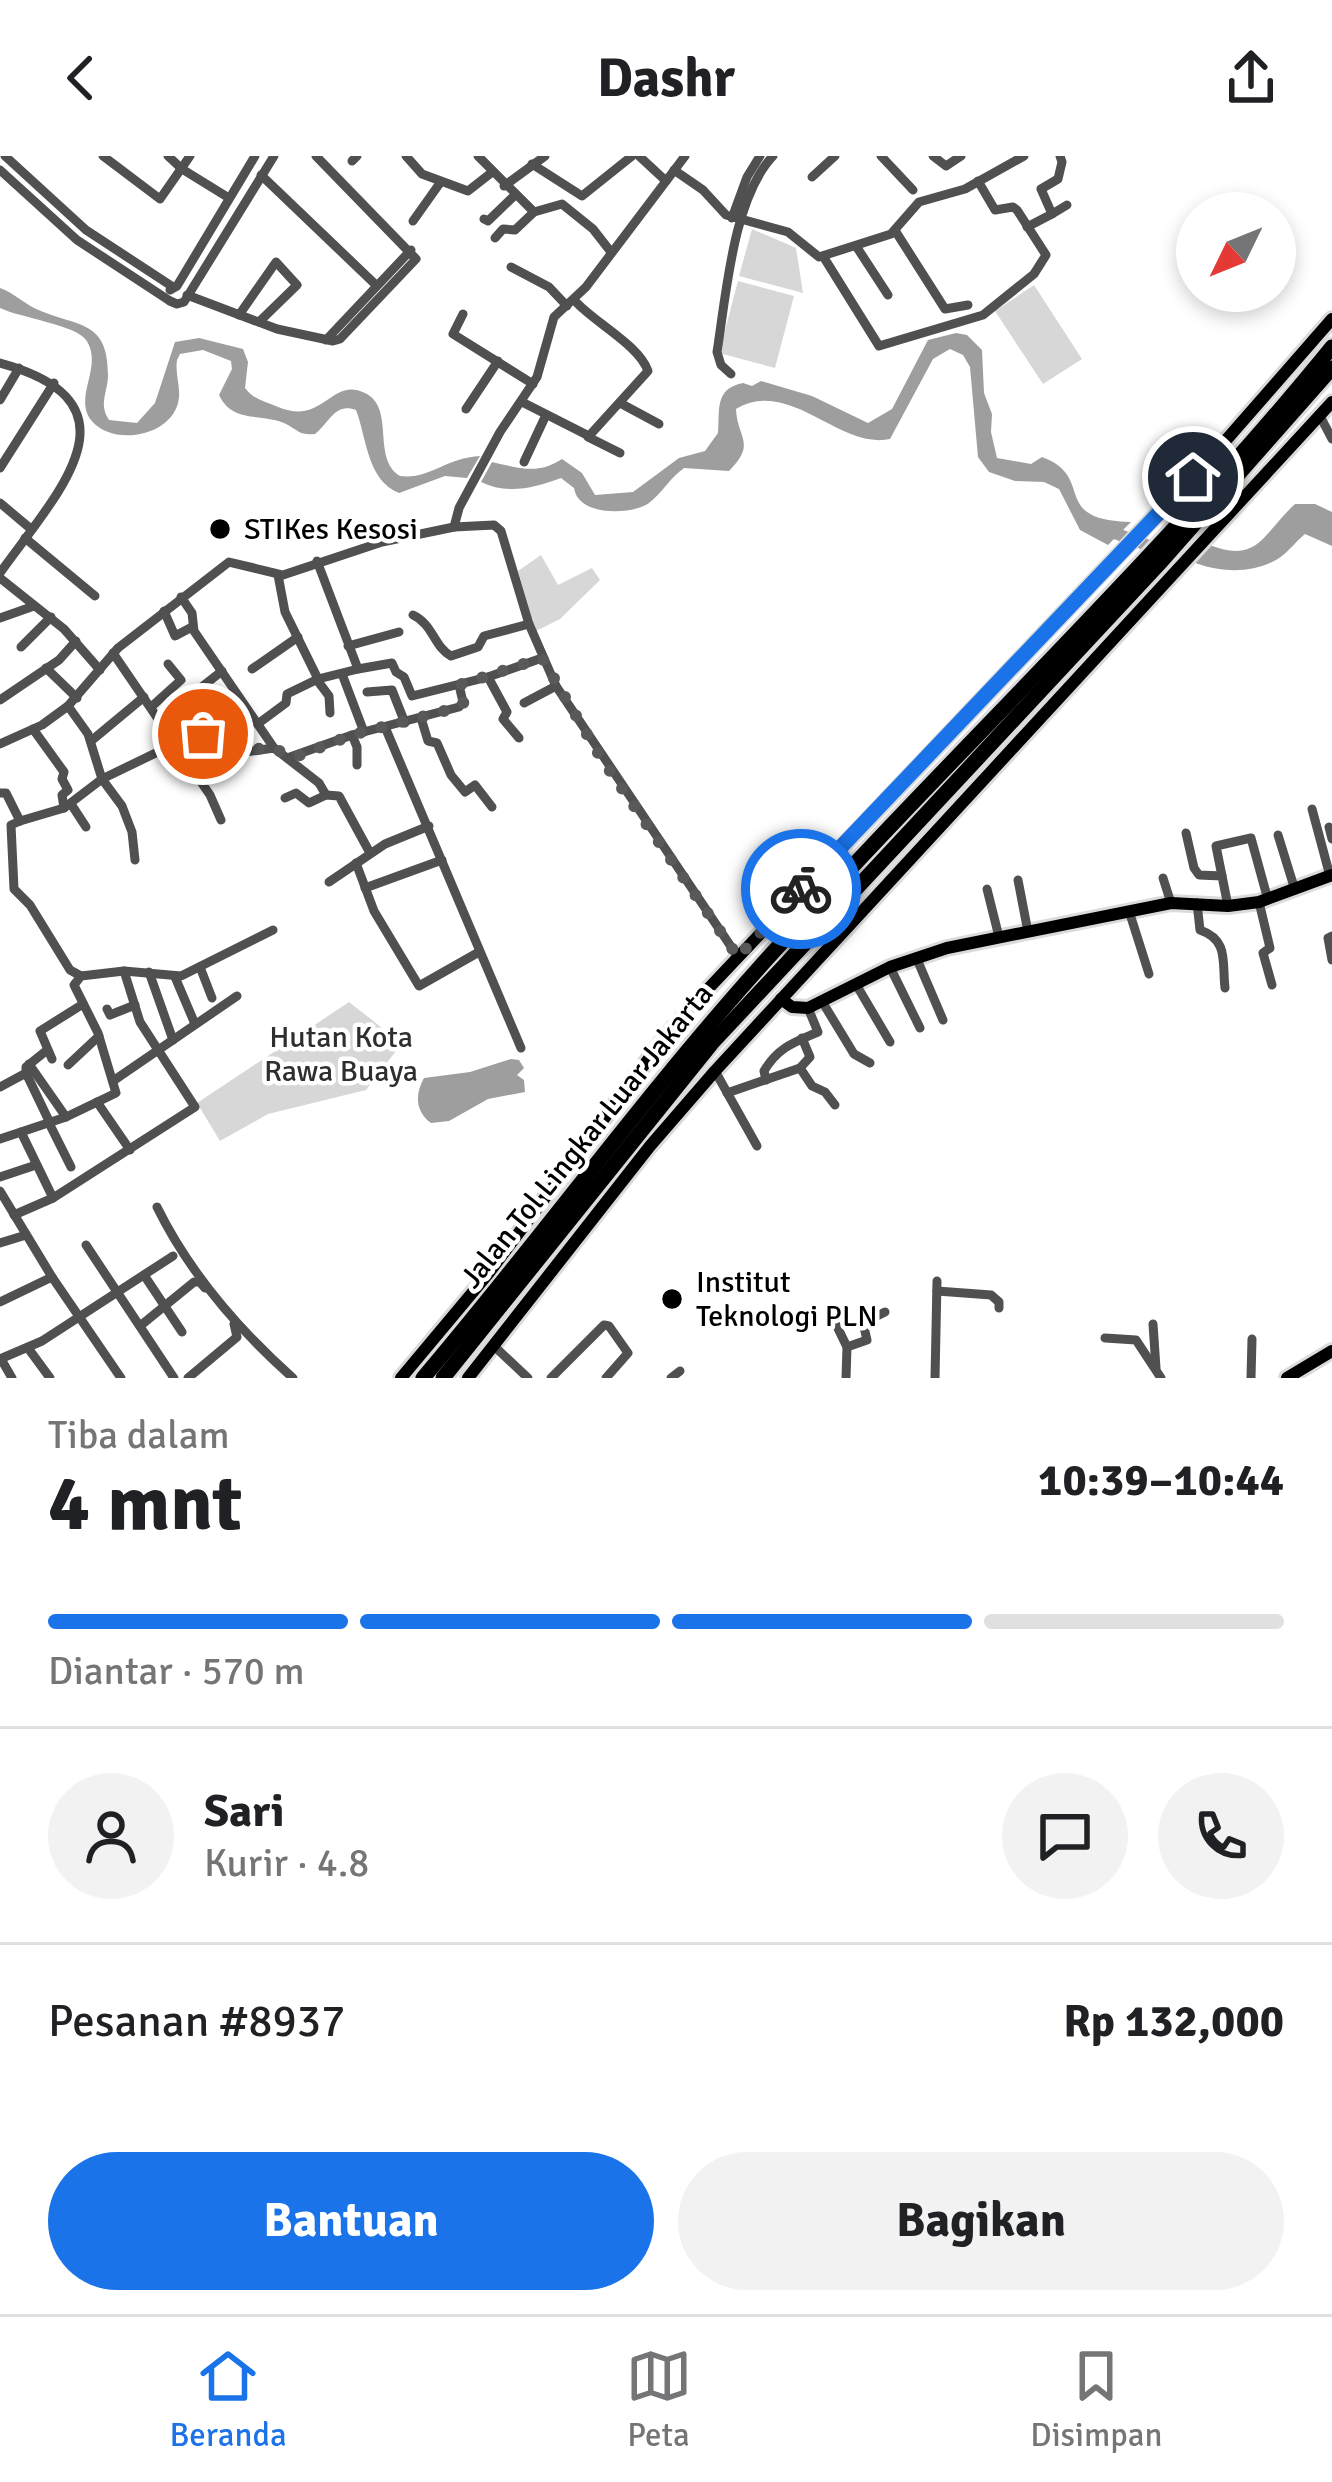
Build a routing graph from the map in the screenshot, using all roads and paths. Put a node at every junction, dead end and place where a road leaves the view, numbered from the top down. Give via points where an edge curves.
1 (5, 156) edge
2 (103, 156) edge
3 (168, 156) edge
4 (190, 156) edge
5 (255, 156) edge
6 (274, 156) edge
7 (316, 156) edge
8 (406, 156) edge
9 (478, 156) edge
10 (545, 156) edge
11 (635, 156) edge
12 (685, 156) edge
13 (835, 156) edge
14 (881, 156) edge
15 (961, 156) edge
16 (1024, 156) edge
17 (1060, 156) edge
18 (764, 159) edge
19 (937, 160) edge
20 (532, 164) junction
21 (182, 169) junction
22 (0, 170) edge
23 (674, 170) junction
24 (491, 172) junction
25 (261, 175) junction
26 (812, 178) dead end
27 (666, 181) junction
28 (978, 182) junction
29 (440, 183) junction
30 (504, 186) junction
31 (913, 190) dead end
32 (514, 196) junction
33 (229, 198) junction
34 (1067, 205) dead end
35 (534, 212) junction
36 (1052, 214) junction
37 (484, 219) dead end
38 (737, 219) junction
39 (413, 221) dead end
40 (1027, 226) junction
41 (896, 232) junction
42 (495, 238) dead end
43 (856, 246) junction
44 (411, 250) junction
45 (611, 252) junction
46 (821, 257) junction
47 (511, 267) dead end
48 (376, 285) junction
49 (181, 290) junction
50 (888, 295) dead end
51 (571, 303) junction
52 (968, 304) dead end
53 (463, 314) dead end
54 (239, 315) junction
55 (1332, 319) edge
56 (260, 322) junction
57 (326, 340) junction
58 (1332, 347) edge
59 (498, 361) junction
60 (0, 363) edge
61 (19, 368) junction
62 (1332, 371) edge
63 (731, 374) dead end
64 (54, 382) junction
65 (533, 384) junction
66 (0, 400) edge
67 (522, 401) junction
68 (620, 403) junction
69 (466, 409) dead end
70 (1328, 412) edge
71 (546, 416) junction
72 (659, 424) dead end
73 (588, 436) junction
74 (1332, 439) edge
75 (4, 450) edge
76 (620, 453) dead end
77 (524, 462) dead end
78 (0, 468) edge
79 (0, 503) edge
80 (454, 527) junction
81 (28, 534) junction
82 (317, 561) junction
83 (278, 574) junction
84 (0, 576) edge
85 (95, 596) dead end
86 (181, 597) junction
87 (34, 606) junction
88 (164, 611) junction
89 (412, 615) dead end
90 (51, 617) junction
91 (0, 619) edge
92 (529, 624) junction
93 (192, 627) junction
94 (399, 632) dead end
95 (175, 636) junction
96 (298, 637) junction
97 (76, 641) junction
98 (162, 643) dead end
99 (348, 646) junction
100 (21, 647) dead end
101 (113, 653) junction
102 (542, 658) junction
103 (168, 664) dead end
104 (46, 668) junction
105 (252, 669) dead end
106 (358, 669) junction
107 (100, 670) junction
108 (222, 671) junction
109 (342, 674) junction
110 (488, 677) junction
111 (318, 679) junction
112 (459, 685) junction
113 (556, 686) junction
114 (368, 692) dead end
115 (0, 700) edge
116 (72, 702) junction
117 (148, 702) junction
118 (524, 703) dead end
119 (330, 713) dead end
120 (421, 718) junction
121 (160, 720) junction
122 (259, 723) junction
123 (405, 723) junction
124 (385, 727) junction
125 (33, 729) junction
126 (358, 733) junction
127 (519, 738) dead end
128 (91, 740) junction
129 (175, 743) junction
130 (0, 744) edge
131 (276, 749) junction
132 (290, 757) junction
133 (357, 765) dead end
134 (102, 779) junction
135 (0, 793) edge
136 (326, 795) junction
137 (285, 798) dead end
138 (67, 806) junction
139 (492, 807) dead end
140 (1312, 809) dead end
141 (20, 820) junction
142 (221, 820) dead end
143 (429, 826) junction
144 (86, 827) dead end
145 (1186, 833) dead end
146 (1278, 835) dead end
147 (370, 854) junction
148 (135, 860) dead end
149 (442, 860) junction
150 (356, 862) junction
151 (1222, 876) junction
152 (1331, 876) edge
153 (1162, 878) dead end
154 (1018, 880) dead end
155 (329, 882) dead end
156 (365, 888) junction
157 (987, 889) dead end
158 (1295, 890) junction
159 (1264, 901) junction
160 (1171, 903) junction
161 (1197, 903) junction
162 (1228, 906) junction
163 (1130, 911) junction
164 (273, 930) dead end
165 (1028, 932) junction
166 (1332, 936) edge
167 (999, 937) junction
168 (478, 952) junction
169 (738, 957) junction
170 (916, 957) junction
171 (1332, 960) edge
172 (200, 967) junction
173 (890, 967) junction
174 (124, 971) junction
175 (149, 972) junction
176 (1149, 974) dead end
177 (81, 976) junction
178 (176, 977) junction
179 (857, 986) junction
180 (1272, 986) dead end
181 (1226, 988) dead end
182 (237, 996) dead end
183 (212, 998) dead end
184 (781, 998) junction
185 (823, 1003) junction
186 (82, 1004) junction
187 (135, 1005) junction
188 (808, 1008) junction
189 (107, 1009) dead end
190 (943, 1019) dead end
191 (195, 1024) junction
192 (920, 1028) dead end
193 (99, 1036) junction
194 (802, 1038) junction
195 (172, 1040) junction
196 (890, 1042) dead end
197 (521, 1048) dead end
198 (159, 1049) junction
199 (870, 1063) dead end
200 (68, 1065) dead end
201 (28, 1068) junction
202 (800, 1068) junction
203 (715, 1071) junction
204 (766, 1080) junction
205 (113, 1081) junction
206 (0, 1087) edge
207 (727, 1093) junction
208 (97, 1102) junction
209 (835, 1105) dead end
210 (66, 1118) junction
211 (49, 1123) junction
212 (21, 1132) junction
213 (0, 1139) edge
214 (757, 1146) dead end
215 (130, 1150) junction
216 (35, 1165) junction
217 (71, 1167) dead end
218 (0, 1177) edge
219 (0, 1191) edge
220 (53, 1198) junction
221 (4, 1203) edge
222 (157, 1208) dead end
223 (14, 1215) junction
224 (26, 1235) junction
225 (0, 1243) edge
226 (86, 1245) dead end
227 (172, 1256) dead end
228 (144, 1275) junction
229 (52, 1277) junction
230 (117, 1292) junction
231 (0, 1301) edge
232 (164, 1306) junction
233 (999, 1308) dead end
234 (884, 1312) dead end
235 (832, 1316) dead end
236 (80, 1318) junction
237 (1153, 1324) dead end
238 (140, 1326) junction
239 (182, 1332) dead end
240 (1105, 1338) dead end
241 (1252, 1339) dead end
242 (1136, 1340) junction
243 (1154, 1340) junction
244 (494, 1346) junction
245 (847, 1347) junction
246 (28, 1348) junction
247 (1332, 1351) edge
248 (0, 1359) edge
249 (1158, 1373) edge
250 (12, 1378) edge
251 (50, 1378) edge
252 (122, 1378) edge
253 (173, 1378) edge
254 (188, 1378) edge
255 (293, 1378) edge
256 (401, 1378) edge
257 (423, 1378) edge
258 (443, 1378) edge
259 (468, 1378) edge
260 (528, 1378) edge
261 (551, 1378) edge
262 (606, 1378) edge
263 (846, 1378) edge
264 (935, 1378) edge
265 (1251, 1378) edge
266 (1287, 1378) edge

1 - 49 street via 86,230
2 - 21 street via 158,199
3 - 21 street
4 - 21 street
5 - 33 street
6 - 25 street
7 - 44 street
8 - 29 street
9 - 24 street
10 - 20 street
11 - 20 street via 582,196
11 - 27 street
12 - 23 street
13 - 26 street
14 - 31 street
15 - 19 street via 949,166
16 - 28 street
17 - 36 street via 1058,179 1041,189
18 - 38 street
20 - 30 street
21 - 33 street
22 - 49 street via 77,240 170,301 181,304
23 - 27 street
23 - 38 street
24 - 29 street via 469,191
24 - 30 street
25 - 48 street
25 - 49 street
27 - 45 street
28 - 40 street via 992,207 1013,207
28 - 41 street via 919,202
29 - 39 street
30 - 32 street
32 - 35 street
32 - 37 street
33 - 49 street
34 - 36 street
35 - 42 street
35 - 45 street via 562,204
36 - 40 street
38 - 46 street via 788,232
38 - 63 street via 717,352
40 - 46 street via 1046,255 1034,274 983,315 881,346
41 - 43 street
41 - 52 street via 945,309
43 - 46 street
43 - 50 street
44 - 48 street
44 - 57 street via 416,260 340,339
45 - 51 street
47 - 51 street
48 - 57 street
49 - 54 street
51 - 65 street via 548,328
51 - 68 street via 648,367
53 - 59 street via 452,333
54 - 56 street
54 - 56 street via 277,263 297,286
55 - 169 main road
56 - 57 street
58 - 257 highway, Jalan Tol Lingkar Luar Jakarta via 1174,528 761,966
59 - 65 street
59 - 69 street
60 - 61 street
61 - 64 street
61 - 66 street
62 - 258 highway, Jalan Tol Lingkar Luar Jakarta via 712,1043
64 - 75 street
64 - 81 street via 76,409 83,439
65 - 67 street
67 - 71 street
67 - 80 street
68 - 72 street
68 - 73 street
70 - 74 street
70 - 184 main road
71 - 73 street
71 - 77 street
73 - 76 street
75 - 78 street
79 - 81 street
80 - 82 street
80 - 92 street via 498,527
81 - 84 street
81 - 85 street
82 - 83 street
82 - 99 street
83 - 86 street via 235,560
83 - 96 street
84 - 87 street
86 - 88 street
86 - 93 street
87 - 90 street
87 - 91 street
88 - 95 street
88 - 101 street
89 - 92 street via 451,656
90 - 97 street
90 - 100 street
92 - 102 street
93 - 95 street
93 - 108 street
94 - 99 street
95 - 98 street
96 - 105 street
96 - 111 street
97 - 104 street
97 - 107 street
99 - 106 street
101 - 107 street
101 - 117 street
102 - 110 street
102 - 113 street
103 - 117 street via 181,680
104 - 115 street
104 - 116 street
106 - 109 street
106 - 112 street via 392,662 412,696
107 - 116 street
108 - 121 street
108 - 122 street
109 - 111 street
109 - 126 street
110 - 112 street
110 - 127 street
111 - 119 street
111 - 122 street via 287,694
112 - 120 street via 461,706
113 - 118 street
113 - 169 street
114 - 123 street via 390,688
116 - 125 street
116 - 128 street
117 - 121 street
117 - 128 street
120 - 123 street
120 - 139 street via 465,792 475,785
121 - 129 street
122 - 131 street
123 - 124 street
124 - 126 street
124 - 143 street
125 - 130 street
125 - 138 street via 64,772
126 - 132 street
126 - 133 street
128 - 134 street
129 - 131 street via 201,733 225,755
129 - 134 street
129 - 142 street
131 - 132 street
132 - 136 street
134 - 138 street
134 - 148 street via 122,806
135 - 141 street
136 - 137 street via 309,803 294,793
136 - 147 street via 338,796
138 - 141 street
138 - 144 street
140 - 152 street
141 - 177 street via 10,825 13,885
143 - 147 street
143 - 149 street
145 - 151 street via 1196,872
146 - 158 street
147 - 150 street
149 - 156 street
149 - 168 street
150 - 155 street
150 - 156 street
151 - 159 street via 1216,846 1250,837
151 - 162 street
152 - 158 main road
153 - 160 street
154 - 165 street
156 - 168 street via 419,986
157 - 167 street
158 - 159 main road
159 - 162 main road
159 - 180 street
160 - 161 main road
160 - 163 main road
161 - 162 main road
161 - 181 street via 1200,930 1221,943
163 - 165 main road
163 - 176 street
164 - 172 street
165 - 167 main road
166 - 171 street
167 - 170 main road
168 - 197 street
169 - 256 main road via 665,1037
170 - 173 main road
170 - 190 street
172 - 178 street
172 - 183 street
173 - 179 main road
173 - 192 street
174 - 175 street
174 - 177 street
174 - 187 street
175 - 178 street
175 - 195 street
177 - 186 street via 74,985
178 - 191 street
179 - 185 main road
179 - 196 street
182 - 191 street
184 - 188 main road
184 - 203 main road
185 - 188 main road
185 - 199 street via 854,1054
186 - 193 street
186 - 201 street via 41,1030 49,1055
187 - 189 street via 111,1015
187 - 198 street
188 - 194 street via 818,1032
191 - 195 street
193 - 200 street
193 - 205 street
194 - 202 street via 811,1057
194 - 204 street via 774,1054
195 - 198 street
198 - 205 street
198 - 215 street via 195,1106
201 - 206 street
201 - 210 street
201 - 211 street
202 - 204 street
202 - 209 street
203 - 207 street
203 - 244 main road
204 - 207 street
205 - 208 street via 116,1093
207 - 214 street
208 - 210 street
208 - 215 street
210 - 211 street
211 - 212 street
211 - 217 street
212 - 213 street
212 - 216 street
215 - 220 street
216 - 218 street
216 - 220 street
219 - 221 street
220 - 223 street
221 - 223 street
222 - 255 street via 193,1267
223 - 224 street
224 - 225 street
224 - 229 street
226 - 230 street
227 - 228 street
228 - 230 street
228 - 232 street
229 - 231 street
229 - 236 street
230 - 236 street
230 - 238 street
232 - 238 street
232 - 239 street
232 - 254 street via 197,1281 238,1330
233 - 264 street via 991,1295 937,1287
234 - 245 street via 863,1322 867,1340
235 - 245 street
236 - 246 street
236 - 252 street
237 - 243 street
238 - 253 street
240 - 242 street
241 - 265 street
242 - 243 street
242 - 249 street
243 - 249 street
244 - 259 main road
244 - 260 street
245 - 263 street
246 - 248 street
246 - 251 street
247 - 266 main road
248 - 250 street
261 - 262 street via 604,1325 627,1349

